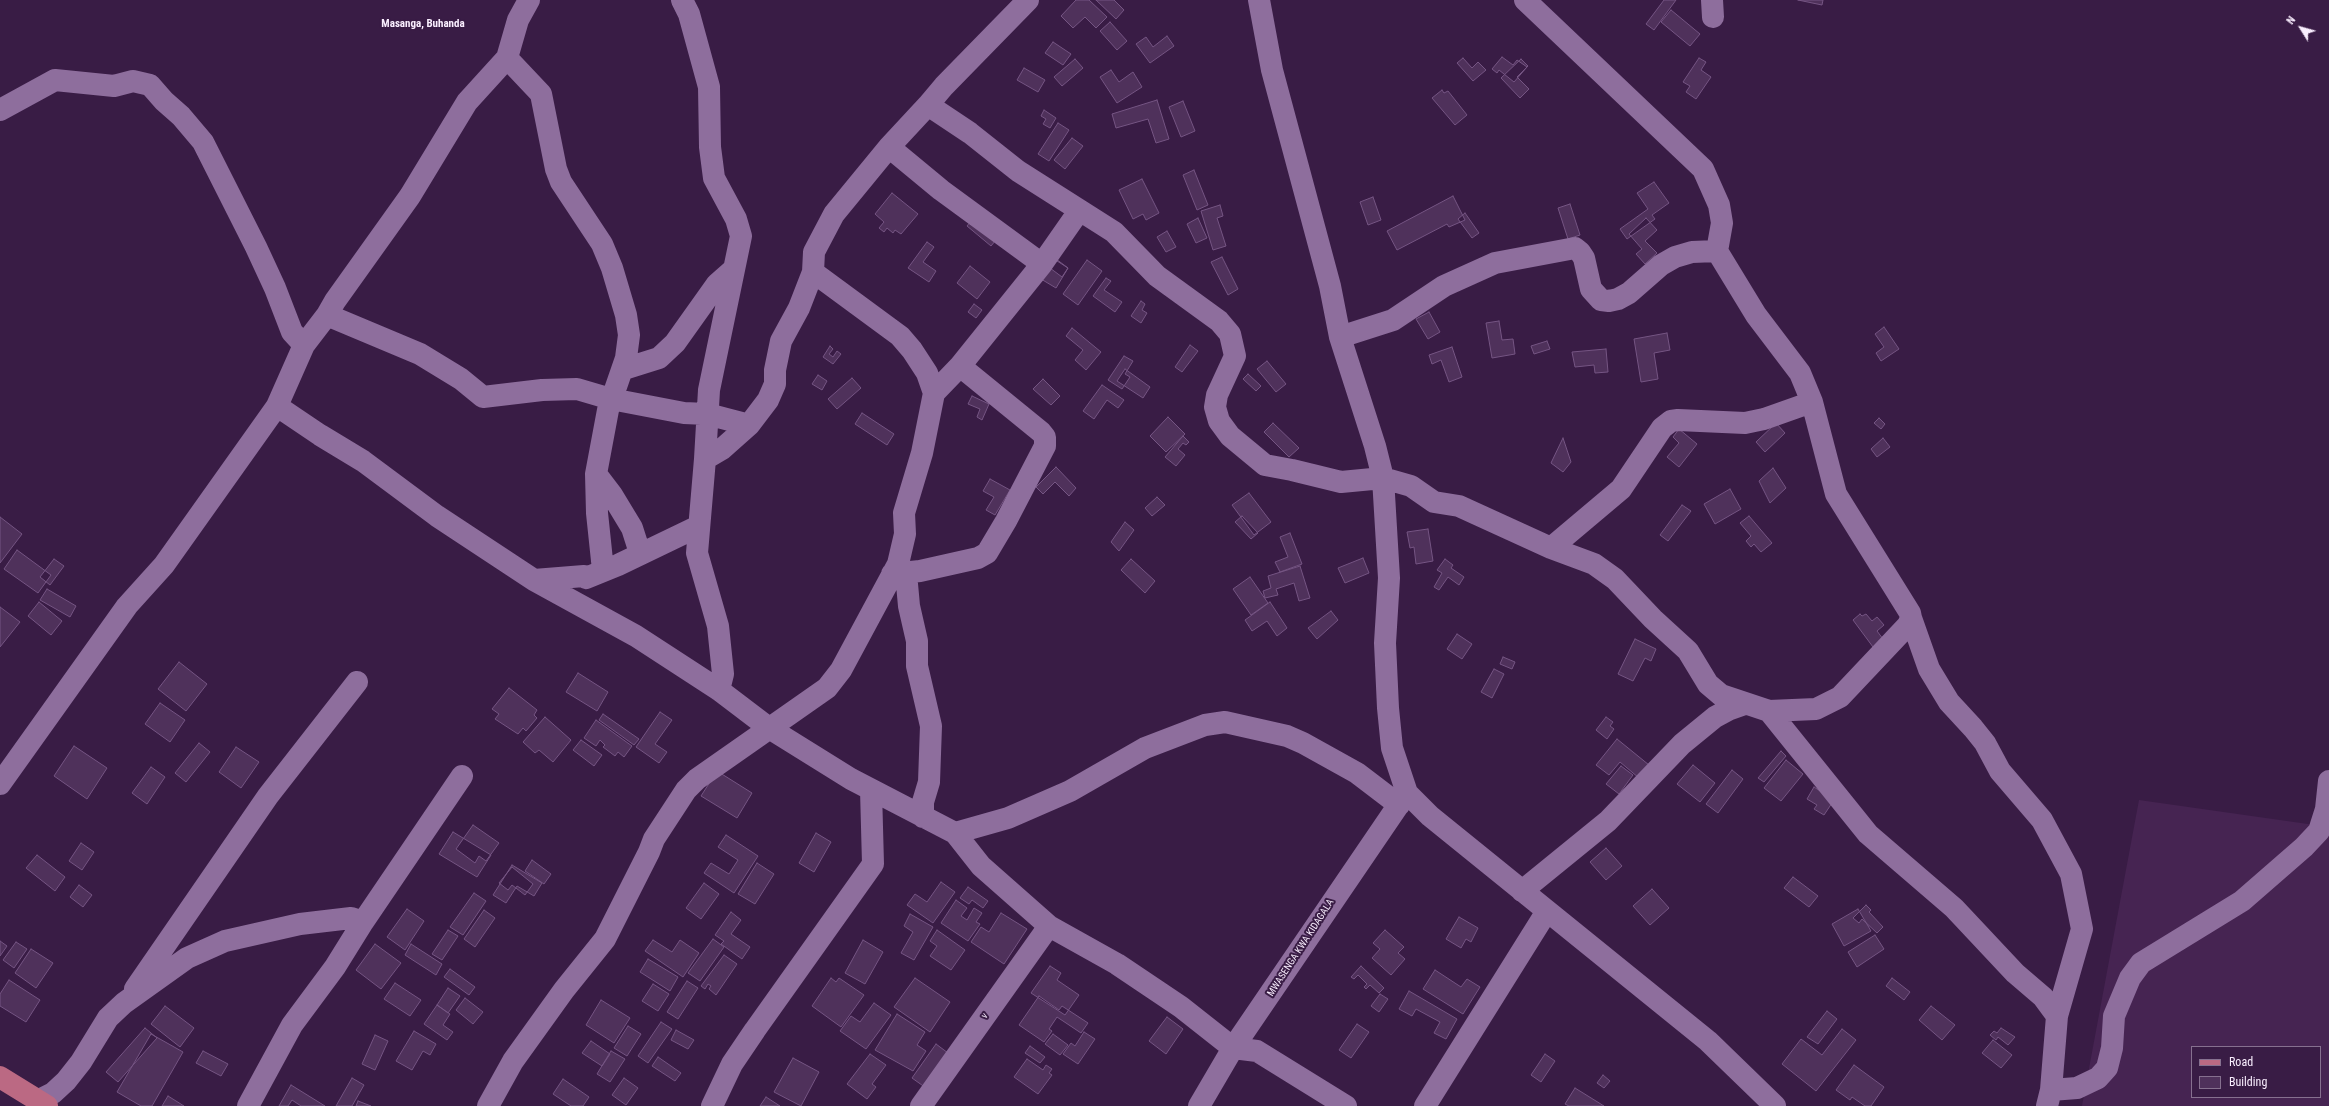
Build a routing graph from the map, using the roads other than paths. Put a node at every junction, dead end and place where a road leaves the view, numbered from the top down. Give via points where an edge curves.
1 (529, 0) edge
2 (682, 0) edge
3 (1028, 0) edge
4 (1259, 0) edge
5 (1525, 0) edge
6 (507, 58) junction
7 (928, 105) junction
8 (0, 110) edge
9 (889, 148) junction
10 (1079, 211) junction
11 (1717, 251) junction
12 (1042, 264) junction
13 (734, 269) junction
14 (813, 272) junction
15 (327, 315) junction
16 (1340, 338) junction
17 (304, 345) junction
18 (960, 366) junction
19 (624, 369) junction
20 (934, 393) junction
21 (611, 399) junction
22 (1812, 402) junction
23 (277, 406) junction
24 (707, 414) junction
25 (750, 425) junction
26 (705, 460) junction
27 (596, 474) junction
28 (1383, 478) junction
29 (699, 526) junction
30 (1551, 548) junction
31 (640, 554) junction
32 (603, 570) junction
33 (899, 574) junction
34 (534, 580) junction
35 (1911, 618) junction
36 (357, 682) dead end
37 (719, 690) junction
38 (1745, 704) junction
39 (1769, 710) junction
40 (769, 728) junction
41 (462, 776) dead end
42 (2329, 781) edge
43 (0, 784) edge
44 (871, 790) junction
45 (1403, 799) junction
46 (923, 817) junction
47 (955, 833) junction
48 (1522, 891) junction
49 (1547, 911) junction
50 (363, 922) junction
51 (1049, 926) junction
52 (130, 997) junction
53 (2057, 1016) junction
54 (1233, 1048) junction
55 (0, 1078) edge
56 (2049, 1098) edge
57 (42, 1103) edge
58 (248, 1106) edge
59 (488, 1106) edge
60 (712, 1106) edge
61 (921, 1106) edge
62 (1199, 1106) edge
63 (1346, 1106) edge
64 (1425, 1106) edge
65 (1775, 1106) edge

1 - 6 street via 518,20
2 - 13 street via 689,14 709,87 710,147 714,178 736,219 741,236
3 - 7 street
4 - 16 street via 1272,70 1330,286
5 - 11 street via 1703,169 1719,205 1722,223
6 - 15 street via 467,102 410,196
6 - 19 street via 541,94 561,182 602,244 612,268 628,325
7 - 9 street
7 - 10 street via 1018,171
8 - 17 street via 55,80 114,86 133,81 150,85 203,142 256,247 292,332
9 - 12 street via 941,190
9 - 14 street via 834,214 814,252
10 - 12 street
10 - 28 street via 1114,232 1157,276 1218,321 1230,334 1235,356 1217,395 1215,407 1219,421 1230,436 1271,468 1292,470 1340,482
11 - 16 street via 1692,252 1675,257 1629,293 1609,301 1601,300 1591,289 1584,258 1575,248 1495,263 1444,286 1393,320
11 - 22 street via 1756,315 1800,373
12 - 18 street
13 - 19 street via 717,284 676,343 658,358
13 - 24 street via 709,390
14 - 20 street via 900,336 926,373
14 - 25 street via 799,308 781,342 775,384 768,400
15 - 17 street
15 - 21 street via 420,354 461,379 483,397 576,389
16 - 28 street
17 - 23 street
18 - 20 street
18 - 33 street via 1042,432 1045,446 987,553 978,558
19 - 21 street
20 - 33 street via 922,453 904,514 905,534 898,564
21 - 24 street via 684,414
21 - 27 street
22 - 30 street via 1745,423 1671,421 1662,428 1621,489
22 - 35 street via 1836,494
23 - 34 street via 363,461 437,516
23 - 43 street via 164,565 128,606
24 - 25 street
24 - 26 street
25 - 26 street
26 - 29 street
27 - 31 street via 632,528
27 - 32 street
28 - 30 street via 1411,486 1434,502 1459,506
28 - 45 street via 1389,578 1386,643 1388,708 1392,748
29 - 31 street
29 - 37 street via 697,553 718,626 723,674
30 - 38 street via 1594,564 1615,579 1688,651 1708,684 1721,695
31 - 32 street
32 - 34 street via 586,578 584,576
33 - 40 street via 842,670 827,688
33 - 46 street via 917,641 917,666 931,726 929,782 923,802
34 - 37 street via 636,636
35 - 39 street via 1899,635 1840,697 1816,709
35 - 53 street via 1929,669 1949,702 1985,743 2000,771 2042,820 2071,874 2082,929
36 - 52 street via 268,796
37 - 40 street
38 - 39 street
38 - 48 street via 1715,717 1682,744 1608,821
39 - 53 street via 1868,834 1954,908 2015,973 2043,997
40 - 44 street
40 - 59 street via 697,779 670,811 605,939 564,990 513,1061
41 - 50 street
42 - 56 street via 2326,809 2319,831 2242,900 2141,963 2130,978 2114,1016 2112,1048 2107,1068 2098,1078
44 - 46 street
44 - 60 street via 873,864 732,1064
45 - 47 street via 1304,743 1287,736 1225,722 1205,725 1145,748 1070,791 1008,818
45 - 48 street via 1430,816
45 - 54 street, MWASENGA KWA KIDAGALA
46 - 47 street
47 - 51 street via 981,866
48 - 49 street
49 - 64 street
49 - 65 street via 1708,1041
50 - 52 street via 351,918 300,924 226,941 187,958
50 - 58 street via 335,967 292,1025
51 - 54 street via 1117,964 1181,1007
51 - 61 street, v
52 - 57 street via 108,1018 66,1081
53 - 56 street
54 - 62 street, MWASENGA KWA KIDAGALA
54 - 63 street via 1257,1051
55 - 57 main road

